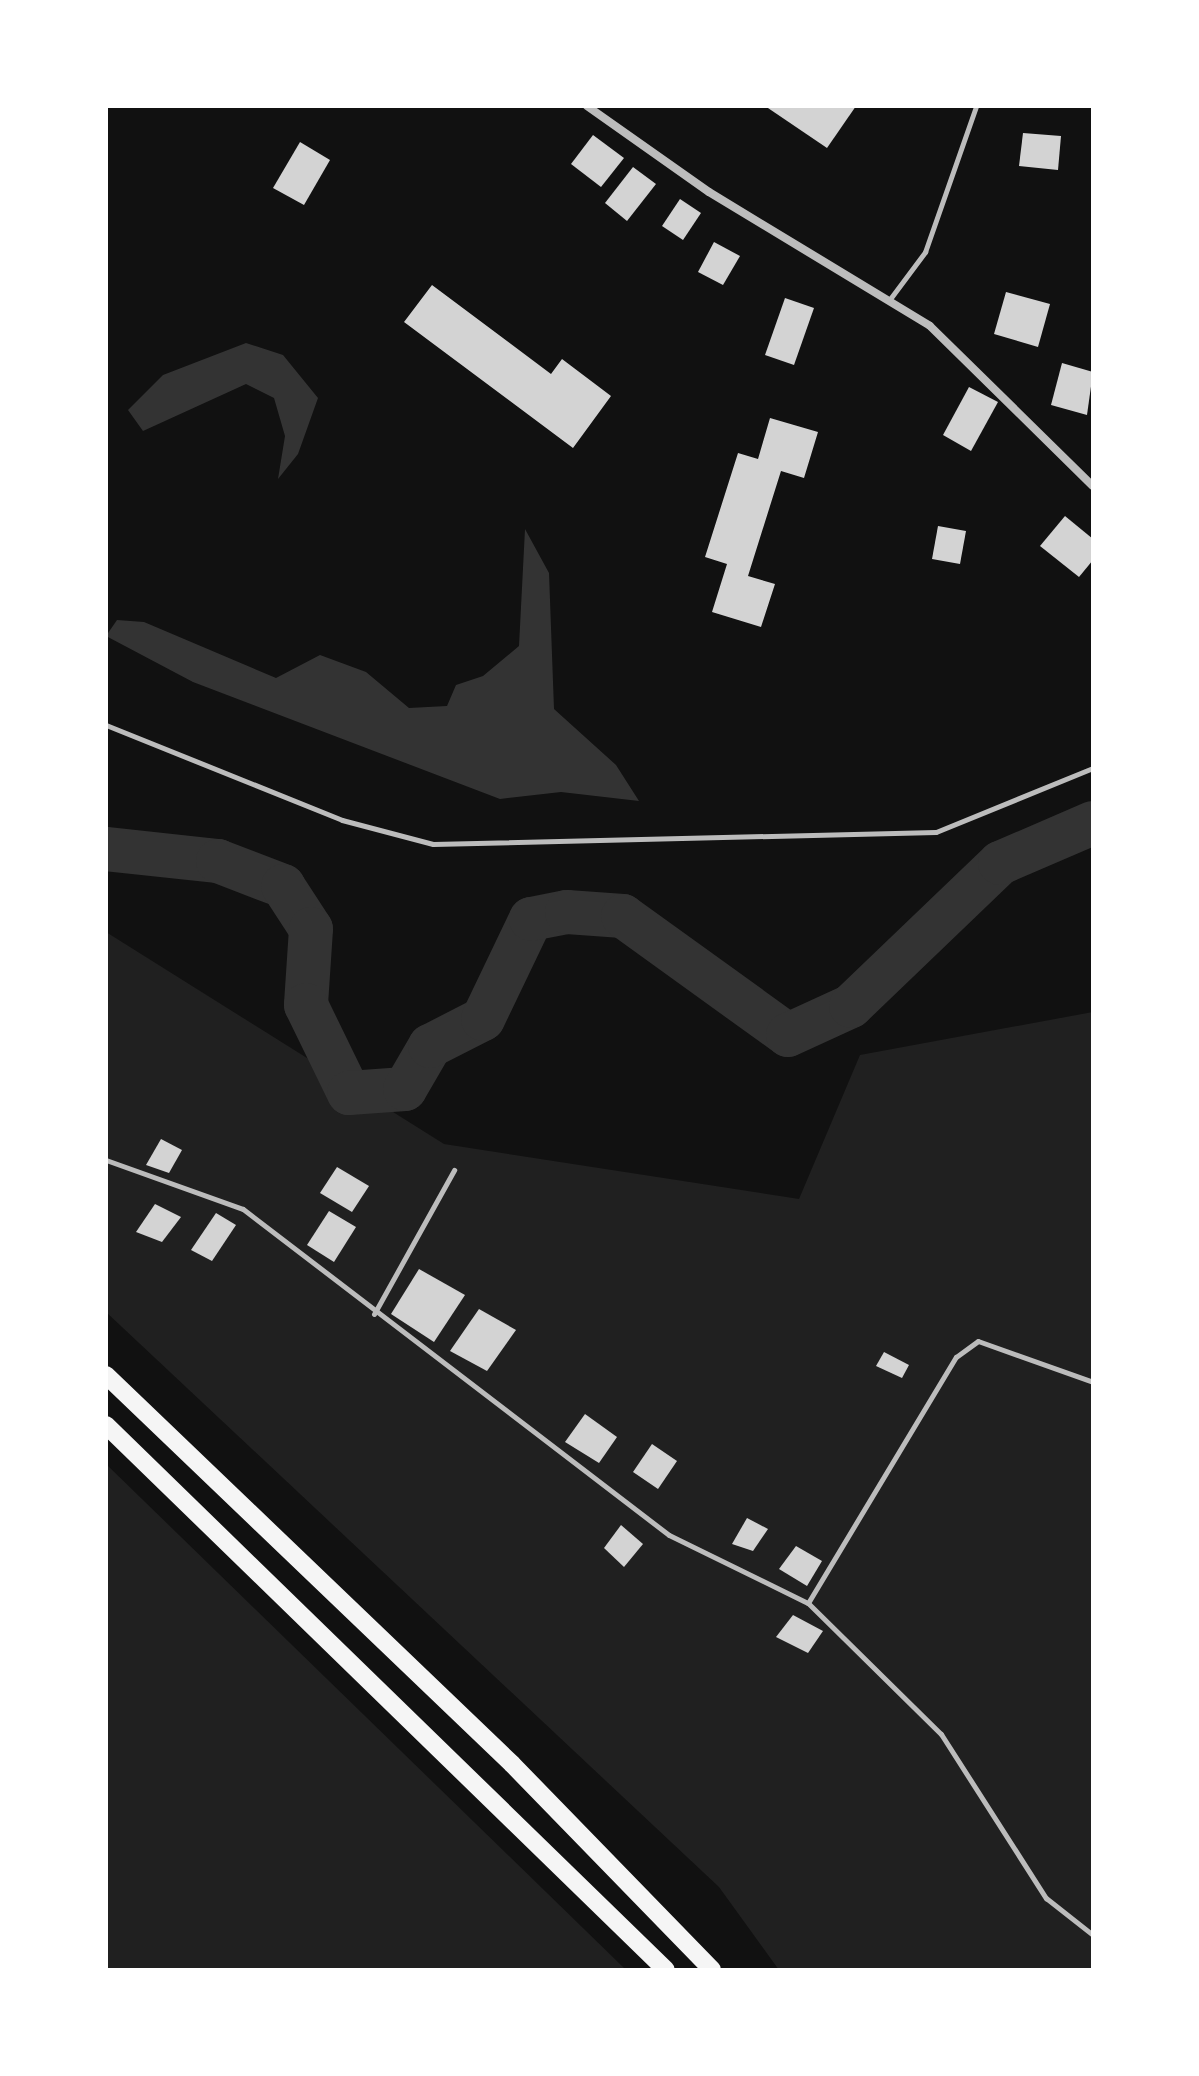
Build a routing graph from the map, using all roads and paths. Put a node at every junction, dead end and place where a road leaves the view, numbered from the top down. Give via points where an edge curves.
1 (587, 106) edge
2 (976, 106) edge
3 (890, 299) junction
4 (1093, 486) edge
5 (106, 725) edge
6 (1093, 768) edge
7 (106, 1160) edge
8 (454, 1170) dead end
9 (374, 1314) junction
10 (106, 1375) edge
11 (1093, 1382) edge
12 (106, 1425) edge
13 (808, 1603) junction
14 (1093, 1935) edge
15 (666, 1970) edge
16 (712, 1970) edge

1 - 3 street via 709,192
2 - 3 lane via 925,252
3 - 4 street via 979,368
5 - 6 lane via 342,820 433,844 936,832
7 - 9 lane via 243,1209
8 - 9 lane
9 - 13 lane via 669,1535
10 - 16 main road via 512,1764
11 - 13 lane via 978,1341 956,1357
12 - 15 main road
13 - 14 lane via 941,1734 1046,1898

